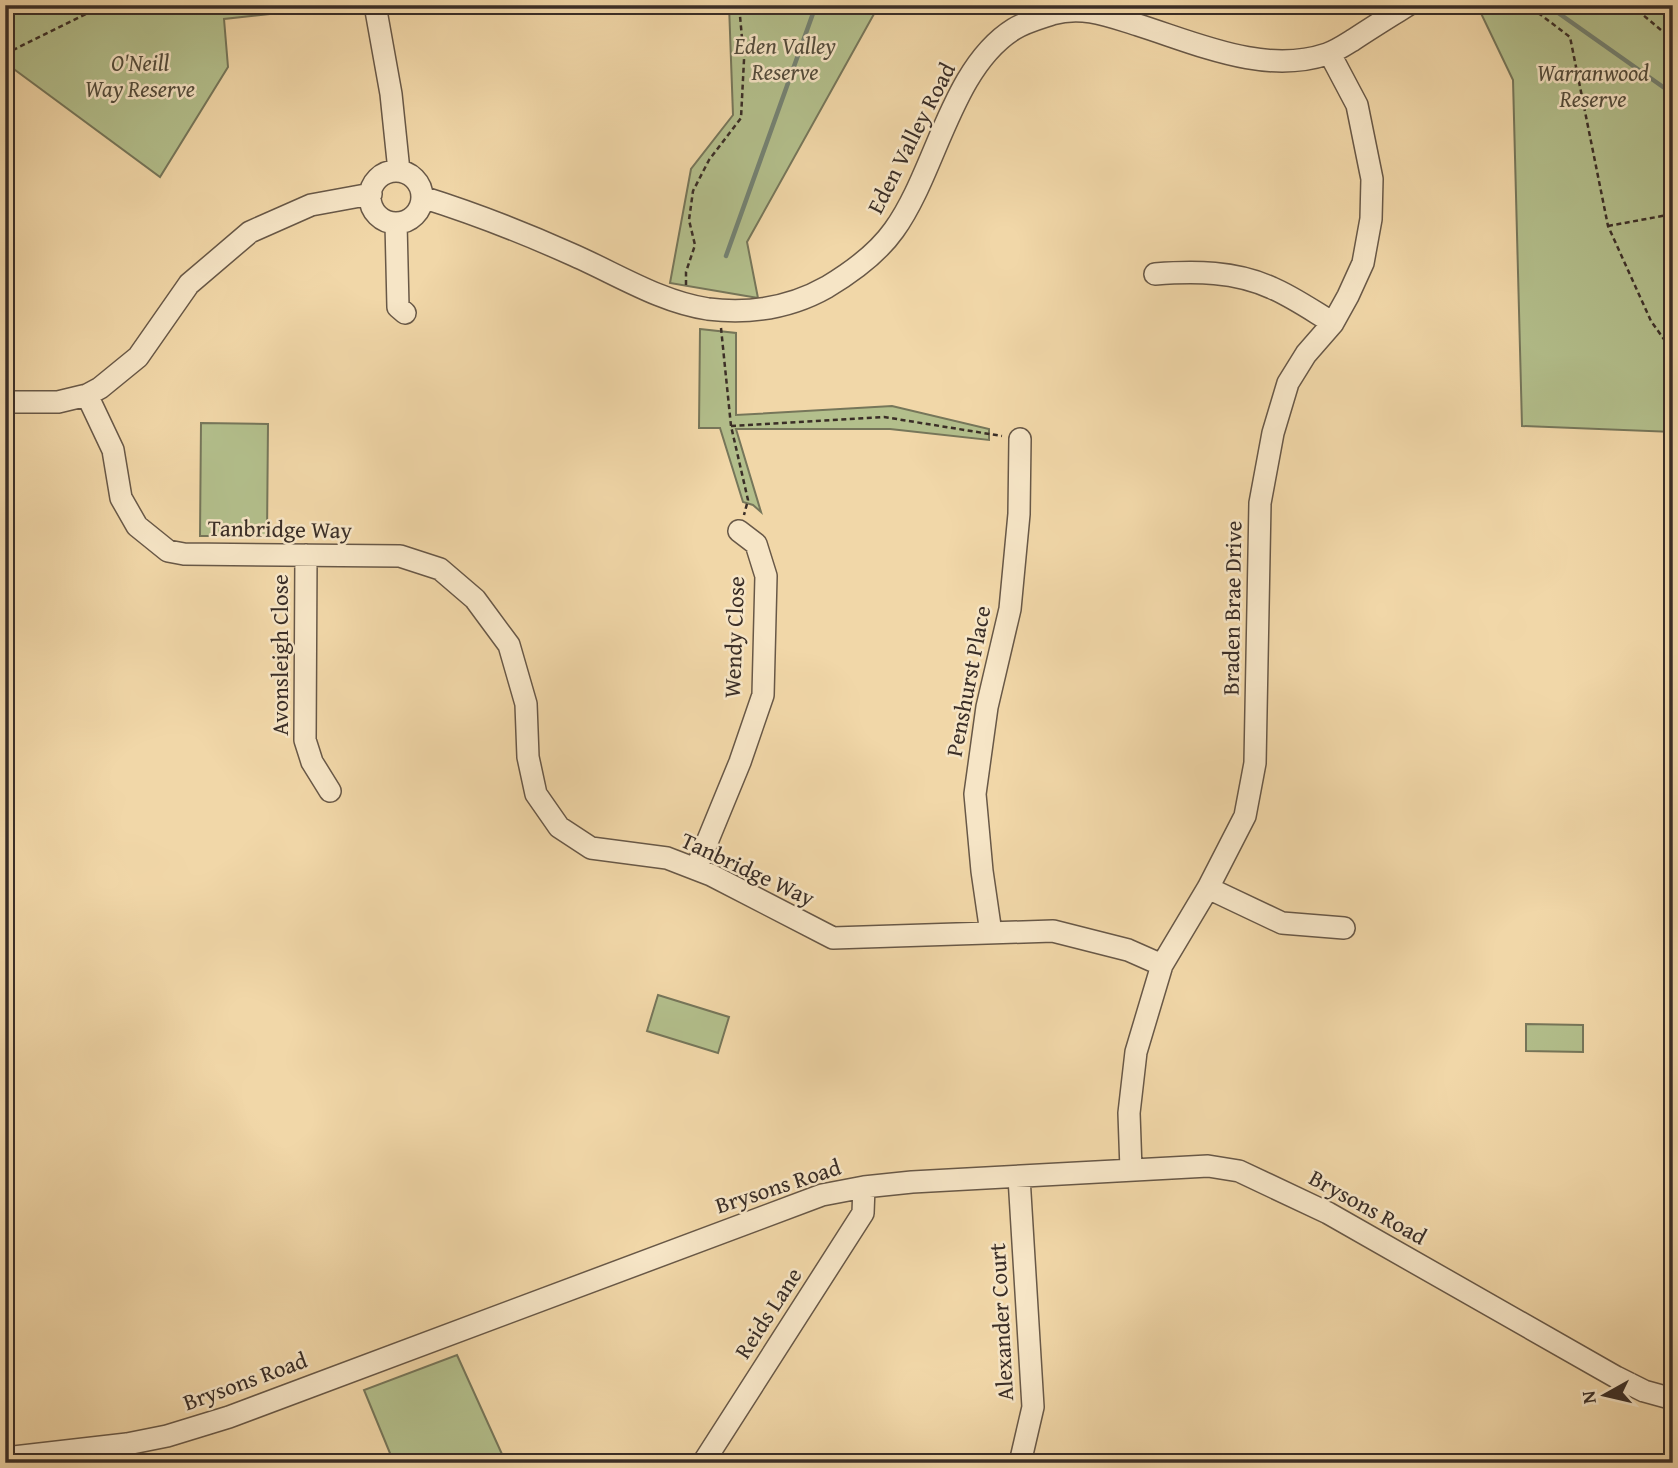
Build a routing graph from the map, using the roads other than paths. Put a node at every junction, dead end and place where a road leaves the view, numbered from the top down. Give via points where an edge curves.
1 (374, 5) edge
2 (1408, 5) edge
3 (1330, 54) junction
4 (399, 172) junction
5 (370, 194) junction
6 (422, 197) junction
7 (396, 223) junction
8 (1155, 274) dead end
9 (398, 311) dead end
10 (1333, 323) junction
11 (87, 395) junction
12 (5, 402) edge
13 (1020, 439) road end
14 (739, 531) road end
15 (306, 555) junction
16 (330, 791) dead end
17 (696, 869) junction
18 (1208, 888) junction
19 (1344, 928) dead end
20 (992, 933) junction
21 (1162, 965) junction
22 (1131, 1170) junction
23 (1019, 1177) junction
24 (864, 1187) junction
25 (1673, 1399) edge
26 (5, 1458) edge
27 (703, 1463) edge
28 (1020, 1463) edge

1 - 4 street via 391,94
2 - 3 street, Eden Valley Road
3 - 6 street, Eden Valley Road via 1272,62 1074,9 1014,29 992,47 969,78 909,205 873,254 817,292 764,310 686,305 479,215
3 - 10 street, Braden Brae Drive via 1357,105 1372,179 1363,263
4 - 5 street via 383,175
4 - 6 street via 413,177
5 - 7 street via 380,218
5 - 11 street via 311,205 250,232 189,284 138,357
6 - 7 street via 412,218
7 - 9 street
8 - 10 street via 1211,272 1243,277 1273,288
10 - 18 street, Braden Brae Drive via 1288,383 1273,433 1260,503 1255,763 1245,816
11 - 12 street via 58,401
11 - 15 street, Tanbridge Way via 113,450 121,498 137,526 167,551
13 - 20 street, Penshurst Place via 1010,608 987,706 975,794
14 - 17 street, Wendy Close via 756,544 766,576 763,695
15 - 16 street, Avonsleigh Close via 305,740
15 - 17 street, Tanbridge Way via 400,556 440,569 475,599 509,645 526,704 528,757 536,794 559,827 591,848 667,858
17 - 20 street, Tanbridge Way via 833,938
18 - 19 street via 1282,923
18 - 21 street, Braden Brae Drive
20 - 21 street, Tanbridge Way via 1054,931 1128,950
21 - 22 street, Braden Brae Drive via 1136,1052 1129,1112
22 - 23 street, Brysons Road
22 - 25 street, Brysons Road via 1208,1167 1262,1180 1616,1377
23 - 24 street, Brysons Road
23 - 28 street, Alexander Court via 1032,1408
24 - 26 street, Brysons Road via 822,1195 739,1224 229,1417 127,1444
24 - 27 street, Reids Lane via 863,1213

